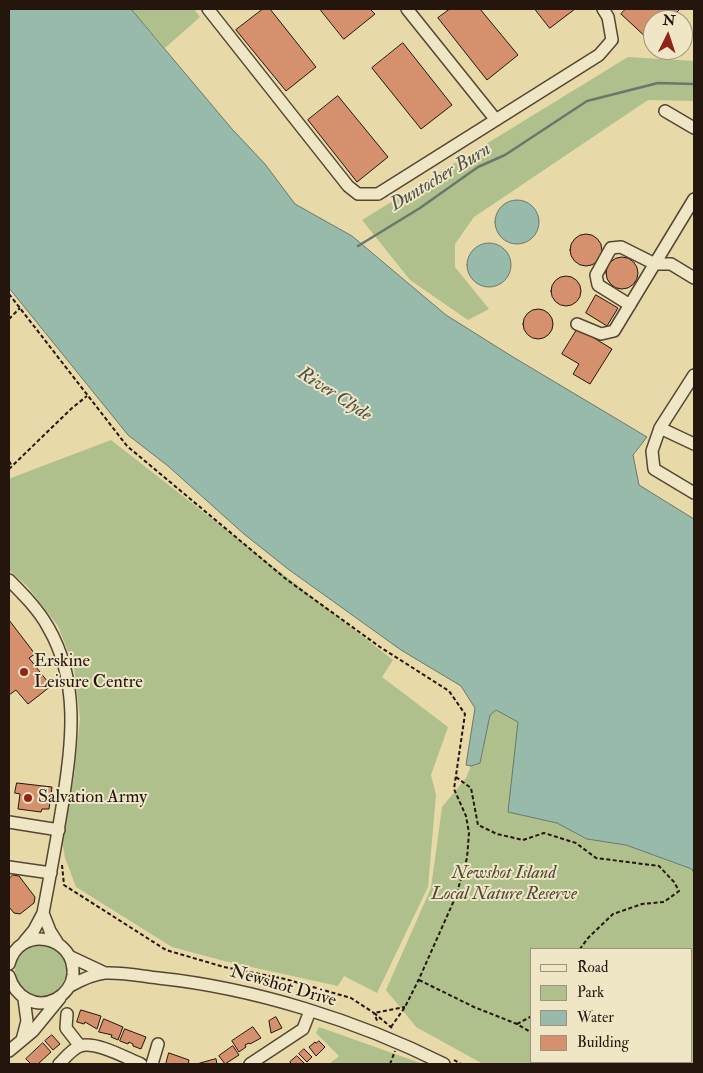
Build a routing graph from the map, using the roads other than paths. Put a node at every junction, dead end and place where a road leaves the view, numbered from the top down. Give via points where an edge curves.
1 (407, 9) edge
2 (603, 9) edge
3 (213, 11) edge
4 (666, 111) dead end
5 (496, 120) junction
6 (694, 128) edge
7 (694, 199) edge
8 (655, 264) junction
9 (694, 278) edge
10 (630, 305) junction
11 (577, 324) dead end
12 (694, 376) edge
13 (660, 428) junction
14 (694, 444) edge
15 (694, 493) edge
16 (9, 580) edge
17 (9, 822) edge
18 (58, 830) junction
19 (9, 867) edge
20 (50, 873) junction
21 (43, 914) junction
22 (24, 942) junction
23 (57, 942) junction
24 (71, 958) junction
25 (9, 959) edge
26 (105, 973) junction
27 (10, 982) edge
28 (66, 990) junction
29 (24, 999) junction
30 (310, 1012) junction
31 (67, 1014) dead end
32 (22, 1040) junction
33 (158, 1044) dead end
34 (80, 1046) junction
35 (9, 1051) edge
36 (59, 1064) edge
37 (141, 1064) edge
38 (152, 1064) edge
39 (250, 1064) edge
40 (444, 1064) edge

1 - 5 street
2 - 5 street via 608,17 612,40 599,55
3 - 5 street via 348,186 358,194 378,194
4 - 6 street
7 - 8 street
8 - 9 street via 671,264
8 - 10 street
8 - 10 street via 621,247 611,248 596,275 598,285
10 - 11 street via 614,331 600,334
12 - 13 street
13 - 14 street
13 - 15 street via 652,451 654,469
16 - 18 street via 47,626 65,668 72,714 72,742
17 - 18 street
18 - 20 street
19 - 20 street
20 - 21 street
21 - 22 street
21 - 23 street
22 - 23 street via 41,939
22 - 25 street
23 - 24 street
24 - 26 street, Newshot Drive
24 - 28 street via 73,974
26 - 28 street, Newshot Drive via 90,976
26 - 30 street, Newshot Drive via 225,988
27 - 29 street
28 - 29 street, Newshot Drive via 48,1002
28 - 32 street
29 - 32 street via 27,1021
30 - 39 street via 303,1029
30 - 40 street, Newshot Drive via 385,1037
31 - 34 street via 66,1028
32 - 35 street
33 - 38 street
34 - 36 street
34 - 37 street via 104,1048

